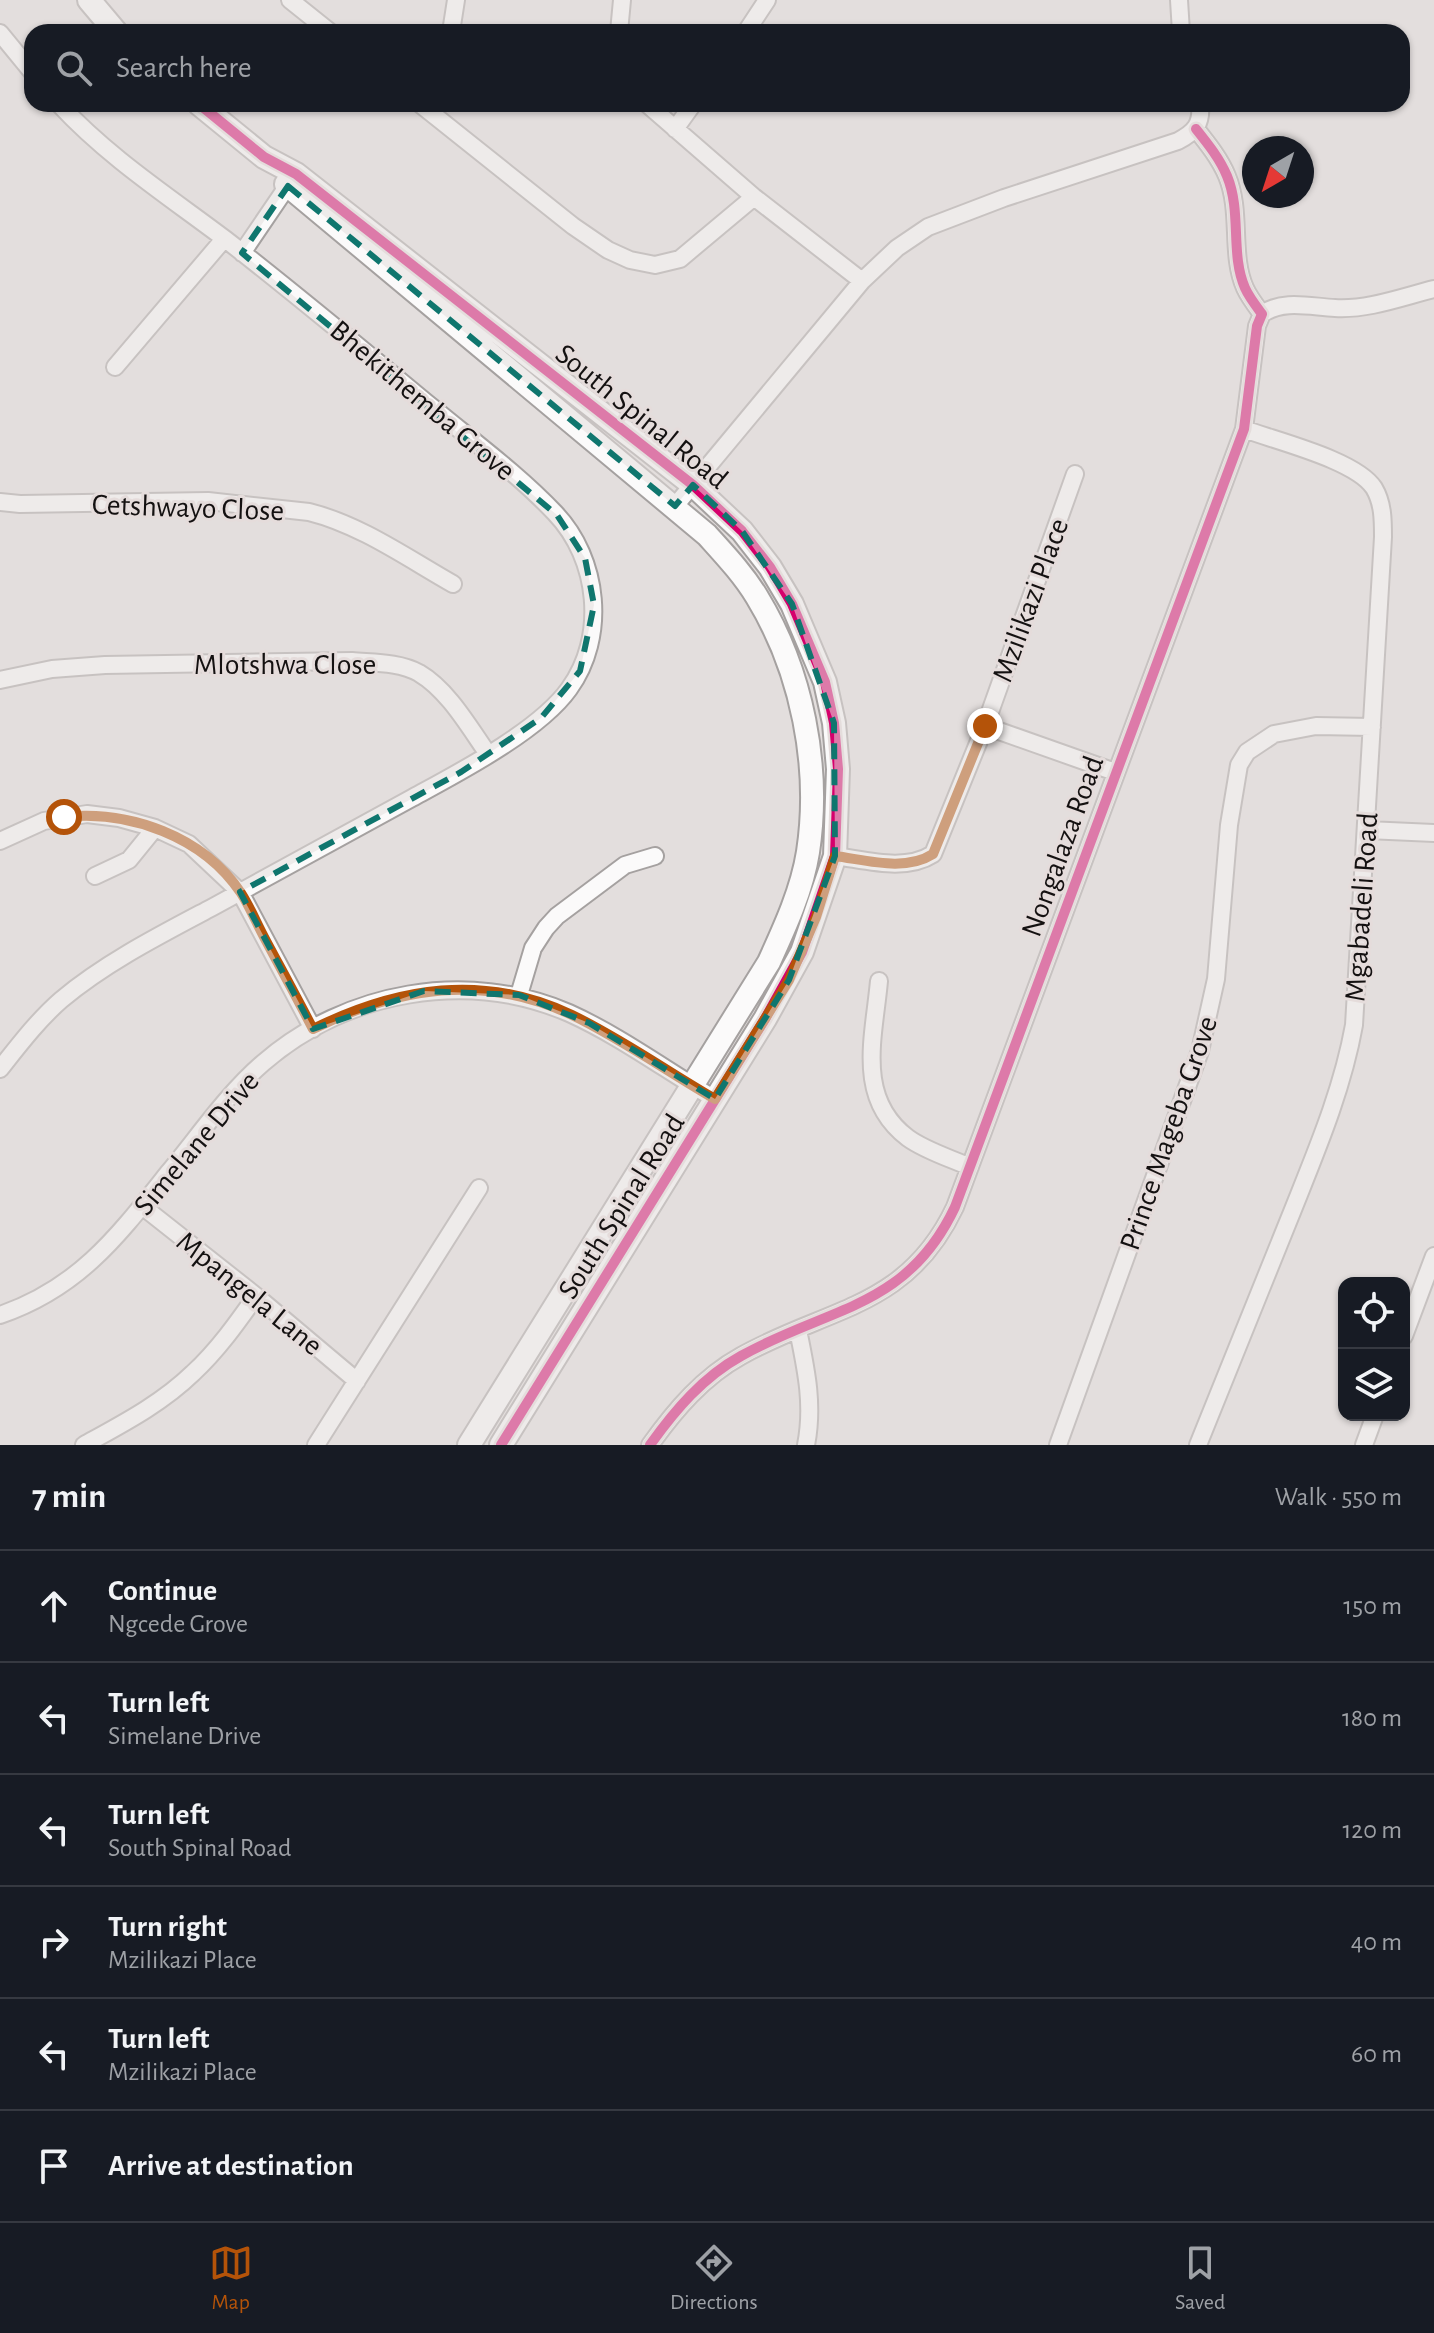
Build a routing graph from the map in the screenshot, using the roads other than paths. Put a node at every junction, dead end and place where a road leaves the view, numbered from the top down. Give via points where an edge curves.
1 (89, 0) edge
2 (290, 0) edge
3 (456, 0) edge
4 (622, 0) edge
5 (767, 0) edge
6 (1179, 0) edge
7 (109, 24) edge
8 (320, 24) edge
9 (452, 24) edge
10 (620, 24) edge
11 (751, 24) edge
12 (1180, 24) edge
13 (0, 33) edge
14 (24, 62) edge
15 (67, 112) edge
16 (209, 112) edge
17 (433, 112) edge
18 (656, 112) edge
19 (687, 112) edge
20 (1200, 112) edge
21 (675, 129) junction
22 (1196, 129) junction
23 (292, 180) junction
24 (754, 197) junction
25 (224, 239) junction
26 (242, 253) junction
27 (862, 281) junction
28 (1434, 289) edge
29 (1262, 314) junction
30 (115, 367) dead end
31 (1244, 429) junction
32 (1075, 474) dead end
33 (693, 485) junction
34 (0, 502) edge
35 (675, 506) junction
36 (453, 584) dead end
37 (0, 680) edge
38 (985, 726) junction
39 (1372, 727) junction
40 (488, 754) junction
41 (1115, 772) junction
42 (155, 828) junction
43 (1367, 830) junction
44 (1434, 833) edge
45 (0, 841) edge
46 (655, 856) dead end
47 (835, 856) junction
48 (95, 876) dead end
49 (240, 892) junction
50 (879, 981) dead end
51 (519, 995) junction
52 (313, 1029) junction
53 (0, 1069) edge
54 (692, 1086) junction
55 (715, 1099) junction
56 (970, 1167) junction
57 (479, 1188) dead end
58 (142, 1206) junction
59 (1434, 1256) edge
60 (256, 1296) junction
61 (0, 1315) edge
62 (1410, 1320) edge
63 (798, 1330) junction
64 (357, 1381) junction
65 (1373, 1421) edge
66 (84, 1445) edge
67 (316, 1445) edge
68 (469, 1445) edge
69 (501, 1445) edge
70 (650, 1445) edge
71 (806, 1445) edge
72 (1058, 1445) edge
73 (1198, 1445) edge
74 (1364, 1445) edge

1 - 7 street
2 - 8 street
3 - 9 street
4 - 10 street
5 - 11 street
6 - 12 street
13 - 14 street
15 - 25 street, Bhekithemba Grove via 127,167
16 - 23 street, South Spinal Road
17 - 24 street via 573,226 630,260 655,265 680,259
18 - 21 street
19 - 21 street
20 - 22 street
21 - 24 street
22 - 27 street via 1178,141 928,227
22 - 29 street via 1228,179 1238,266 1244,287
23 - 26 street
23 - 33 street, South Spinal Road
23 - 35 street, South Spinal Road
24 - 27 street
25 - 26 street, Bhekithemba Grove
25 - 30 street
26 - 40 street, Bhekithemba Grove via 534,492 572,533 585,558 594,605 580,671 541,718
27 - 33 street
28 - 29 street via 1359,307 1287,305
29 - 31 street, Nongalaza Road
31 - 39 street, Mgabadeli Road via 1355,470 1381,503
31 - 41 street, Nongalaza Road
32 - 38 street, Mzilikazi Place
33 - 35 street
33 - 47 street, South Spinal Road via 742,531 770,567 820,669 834,723
34 - 36 street, Cetshwayo Close via 208,501 309,512 367,535
35 - 54 street, South Spinal Road via 733,563 778,637 805,722 813,800 807,854 784,930
37 - 40 street, Mlotshwa Close via 105,665 384,663 411,670 431,683
38 - 41 street
38 - 47 street, Mzilikazi Place via 933,854 897,863
39 - 43 street, Mgabadeli Road
39 - 72 street, Prince Mageba Grove via 1316,726 1274,734 1247,752 1239,765 1216,979 1200,1051
40 - 49 street
41 - 56 street, Nongalaza Road
42 - 45 street via 119,818 75,815 44,821
42 - 48 street via 129,860
42 - 49 street via 189,844
43 - 44 street
43 - 73 street, Mgabadeli Road via 1354,1025 1344,1070
46 - 51 street via 625,865 557,916 533,948
47 - 55 street, South Spinal Road via 789,980
49 - 52 street
49 - 53 street via 82,984 47,1013
50 - 56 street via 872,1069 879,1104 908,1138
51 - 52 street, Simelane Drive via 424,991 373,1003
51 - 54 street, Simelane Drive via 589,1023
52 - 58 street, Simelane Drive via 247,1077
54 - 55 street, Simelane Drive
54 - 68 street, South Spinal Road
55 - 69 street, South Spinal Road
56 - 63 street, Nongalaza Road via 946,1225 924,1258 876,1295
57 - 64 street
58 - 60 street, Mpangela Lane
58 - 61 street, Simelane Drive via 81,1271 53,1292
59 - 62 street
60 - 64 street, Mpangela Lane
60 - 66 street via 193,1374 136,1416
63 - 70 street, Nongalaza Road via 742,1355 713,1375 679,1406
63 - 71 street via 812,1415
64 - 67 street
65 - 74 street

